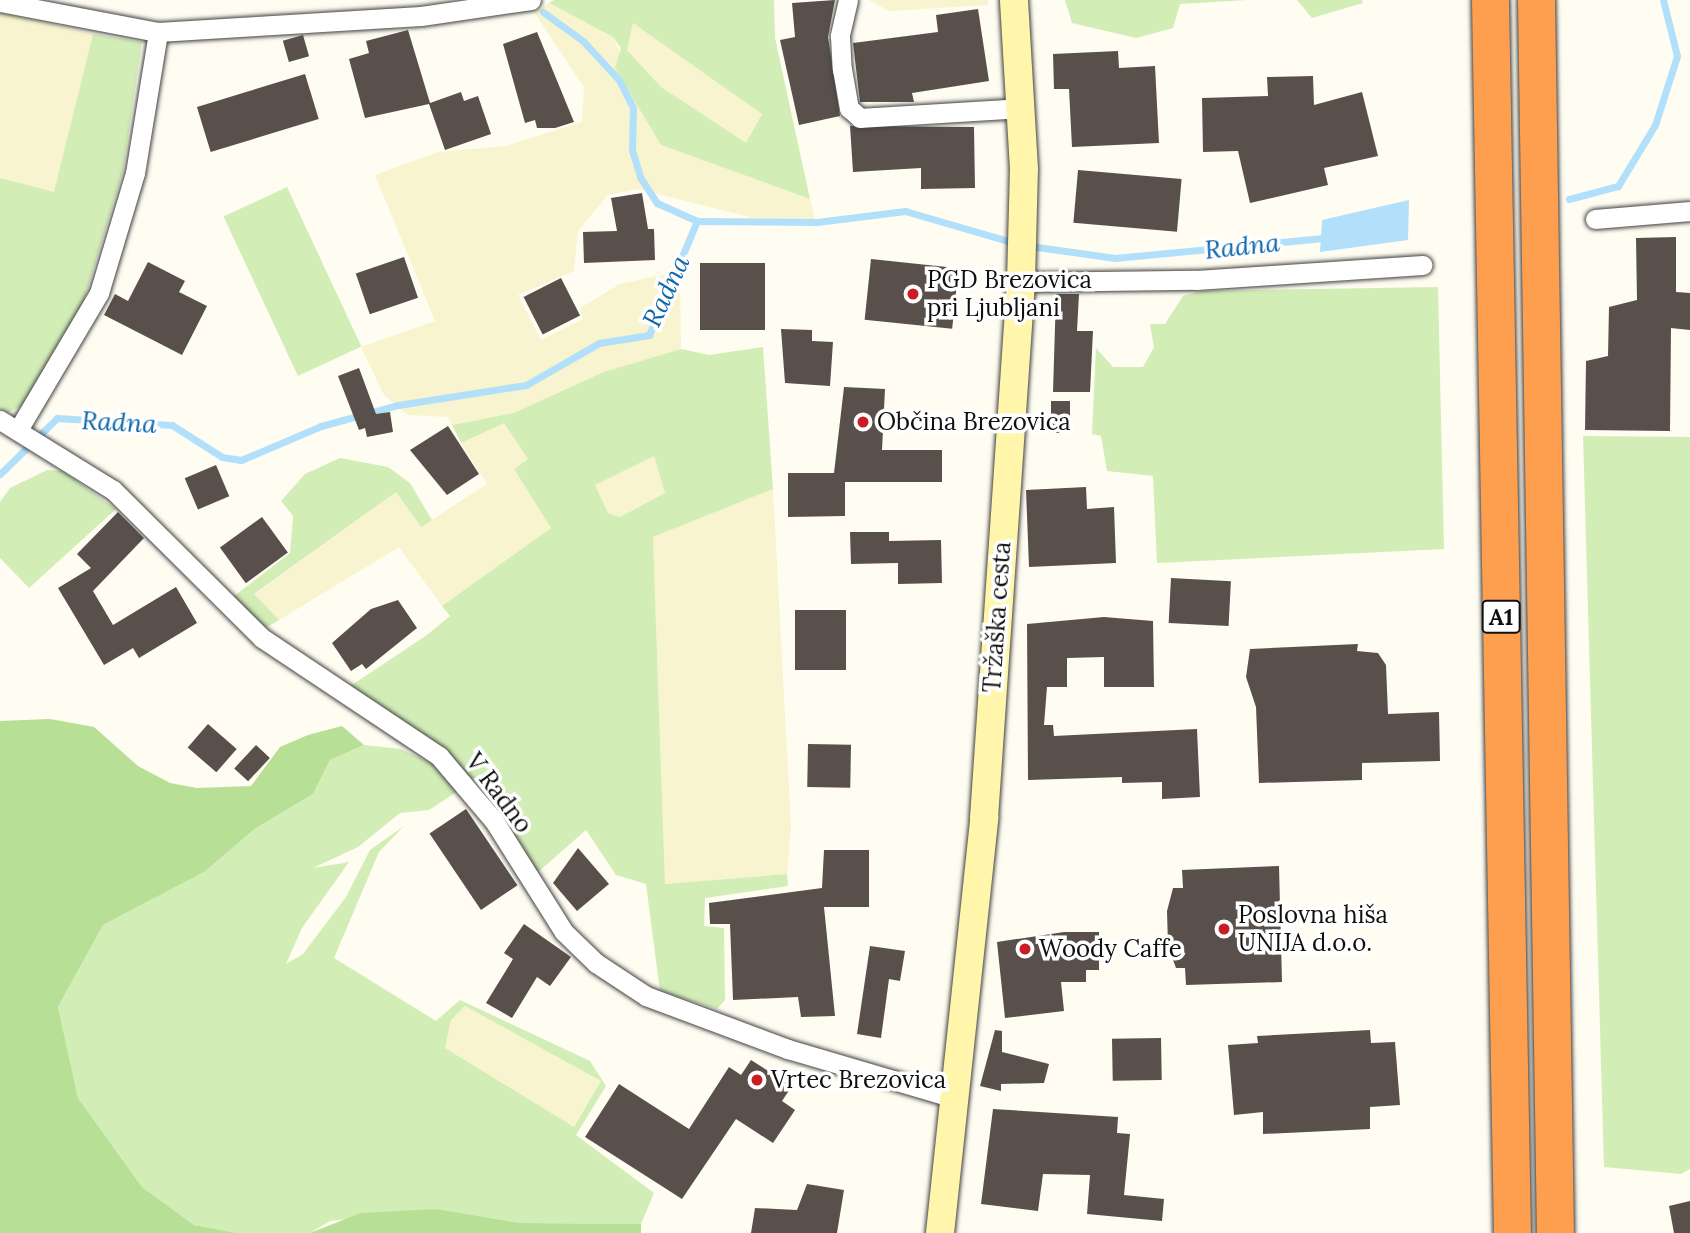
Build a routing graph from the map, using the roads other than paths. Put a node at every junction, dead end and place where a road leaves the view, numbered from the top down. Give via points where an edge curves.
1 (531, 0) edge
2 (848, 0) edge
3 (1014, 0) edge
4 (1490, 0) edge
5 (1536, 0) edge
6 (0, 2) edge
7 (158, 33) junction
8 (1022, 108) junction
9 (1690, 211) edge
10 (1595, 219) dead end
11 (1022, 258) junction
12 (1423, 265) dead end
13 (0, 421) edge
14 (18, 429) junction
15 (955, 1098) junction
16 (940, 1233) edge
17 (1512, 1233) edge
18 (1555, 1233) edge

1 - 7 street via 421,16
2 - 8 street via 840,36 842,69 849,108 860,118
3 - 8 main road, Tržaška cesta
4 - 17 highway, A1
5 - 18 highway, A1
6 - 7 street
7 - 14 street via 135,173 99,293
8 - 11 main road, Tržaška cesta
9 - 10 street
11 - 12 street via 1196,280
11 - 15 main road, Tržaška cesta via 984,818
13 - 14 street, V Radno
14 - 15 street, V Radno via 48,456 113,490 262,638 439,755 495,821 564,932 596,963 659,1001 789,1049
15 - 16 main road, Tržaška cesta

